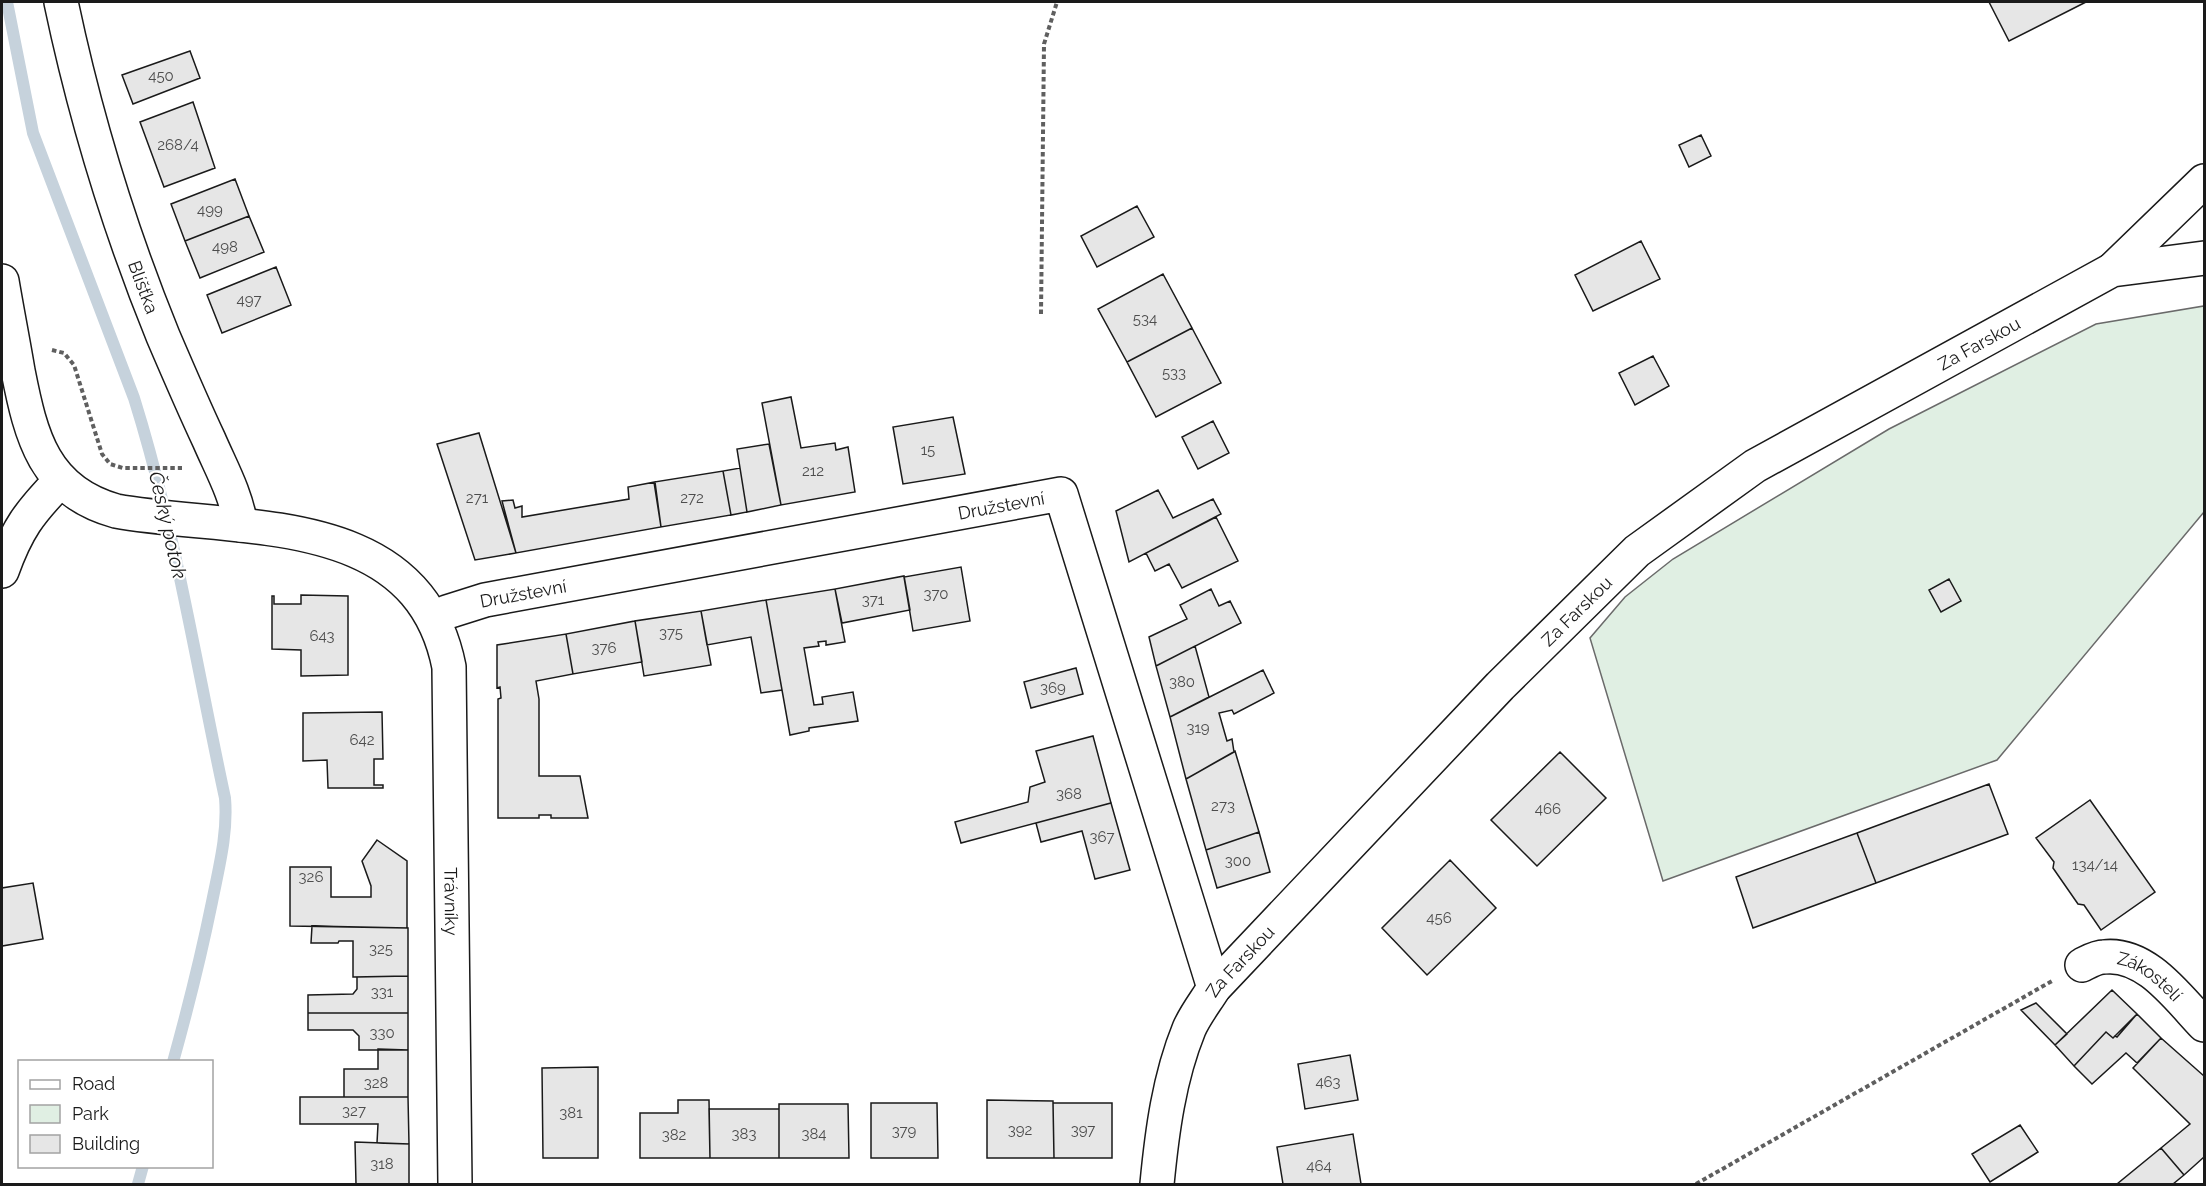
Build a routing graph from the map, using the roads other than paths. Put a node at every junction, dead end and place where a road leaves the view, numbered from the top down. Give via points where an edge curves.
1 (61, 2) edge
2 (2205, 181) edge
3 (2205, 258) edge
4 (2112, 270) junction
5 (2, 281) edge
6 (60, 481) junction
7 (241, 525) junction
8 (2, 571) edge
9 (435, 620) junction
10 (2082, 964) road end
11 (1214, 988) junction
12 (2205, 1025) edge
13 (456, 1185) edge
14 (1157, 1185) edge

1 - 7 street, Blíšťka via 78,79 120,218 163,335 230,482
2 - 4 street
3 - 4 street, Za Farskou
4 - 11 street, Za Farskou via 1755,466 1637,551 1500,686
5 - 6 street via 31,429
6 - 7 street via 100,506 136,514
6 - 8 street via 29,515
7 - 9 street, Trávníky via 291,531 355,550 401,578
9 - 11 street, Družstevní via 485,600 1061,494
9 - 13 street, Trávníky via 449,667
10 - 12 street, Zákostelí via 2103,956 2144,966
11 - 14 street, Za Farskou via 1190,1027 1173,1077

